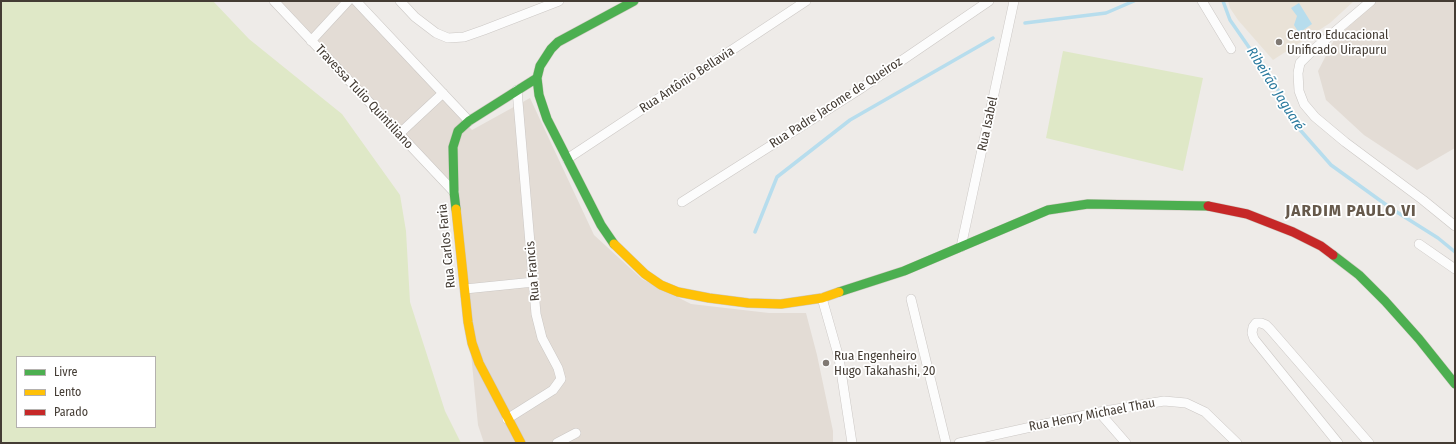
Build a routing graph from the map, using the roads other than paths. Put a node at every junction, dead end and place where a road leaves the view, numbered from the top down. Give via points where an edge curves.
1 (274, 1) edge
2 (348, 1) edge
3 (356, 1) edge
4 (400, 1) edge
5 (559, 1) edge
6 (634, 1) edge
7 (806, 1) edge
8 (989, 1) edge
9 (1014, 1) edge
10 (1202, 1) edge
11 (1371, 1) edge
12 (311, 41) junction
13 (1232, 49) dead end
14 (537, 78) junction
15 (517, 90) junction
16 (443, 93) junction
17 (469, 121) junction
18 (399, 134) junction
19 (567, 159) junction
20 (454, 192) junction
21 (682, 202) dead end
22 (1455, 226) edge
23 (1419, 244) dead end
24 (961, 247) junction
25 (1455, 269) edge
26 (534, 282) junction
27 (465, 289) junction
28 (822, 298) junction
29 (911, 299) dead end
30 (1455, 384) edge
31 (1099, 412) junction
32 (507, 419) junction
33 (576, 433) dead end
34 (521, 443) edge
35 (556, 443) edge
36 (852, 443) edge
37 (946, 443) edge
38 (959, 443) edge
39 (1126, 443) edge
40 (1237, 443) edge
41 (1338, 443) edge
42 (1369, 443) edge

1 - 12 street, Travessa Tulio Quintiliano
2 - 12 street
3 - 16 street
4 - 5 street via 415,17 436,33 448,38 464,37
6 - 14 main road via 558,42 540,66
7 - 19 street, Rua Antônio Bellavia
8 - 21 street, Rua Padre Jacome de Queiroz via 857,91
9 - 24 street, Rua Isabel
10 - 13 street
11 - 22 street via 1300,63 1299,91 1304,104 1315,117
12 - 18 street, Travessa Tulio Quintiliano
14 - 15 main road, Rua Carlos Faria
14 - 19 main road via 539,96 547,119
15 - 17 main road, Rua Carlos Faria
15 - 26 street, Rua Francis
16 - 17 street
16 - 18 street
17 - 20 main road, Rua Carlos Faria via 458,131 453,147
18 - 20 street, Travessa Tulio Quintiliano
19 - 28 main road via 612,241 645,274 661,285 678,292 709,298 763,304
20 - 27 main road, Rua Carlos Faria
23 - 25 street
24 - 28 main road via 904,271
24 - 30 main road via 1048,210 1088,204 1206,206 1247,214 1321,246 1359,274 1419,339
26 - 27 street
26 - 32 street, Rua Francis via 542,338 558,368 561,380 553,390
27 - 32 main road, Rua Carlos Faria via 468,322 479,364
28 - 36 street via 839,358
29 - 37 street
31 - 38 street, Rua Henry Michael Thau
31 - 39 street
31 - 40 street, Rua Henry Michael Thau via 1164,401 1186,403 1205,412
32 - 34 main road, Rua Carlos Faria
33 - 35 street
41 - 42 street via 1254,340 1252,327 1256,323 1261,322 1270,329

